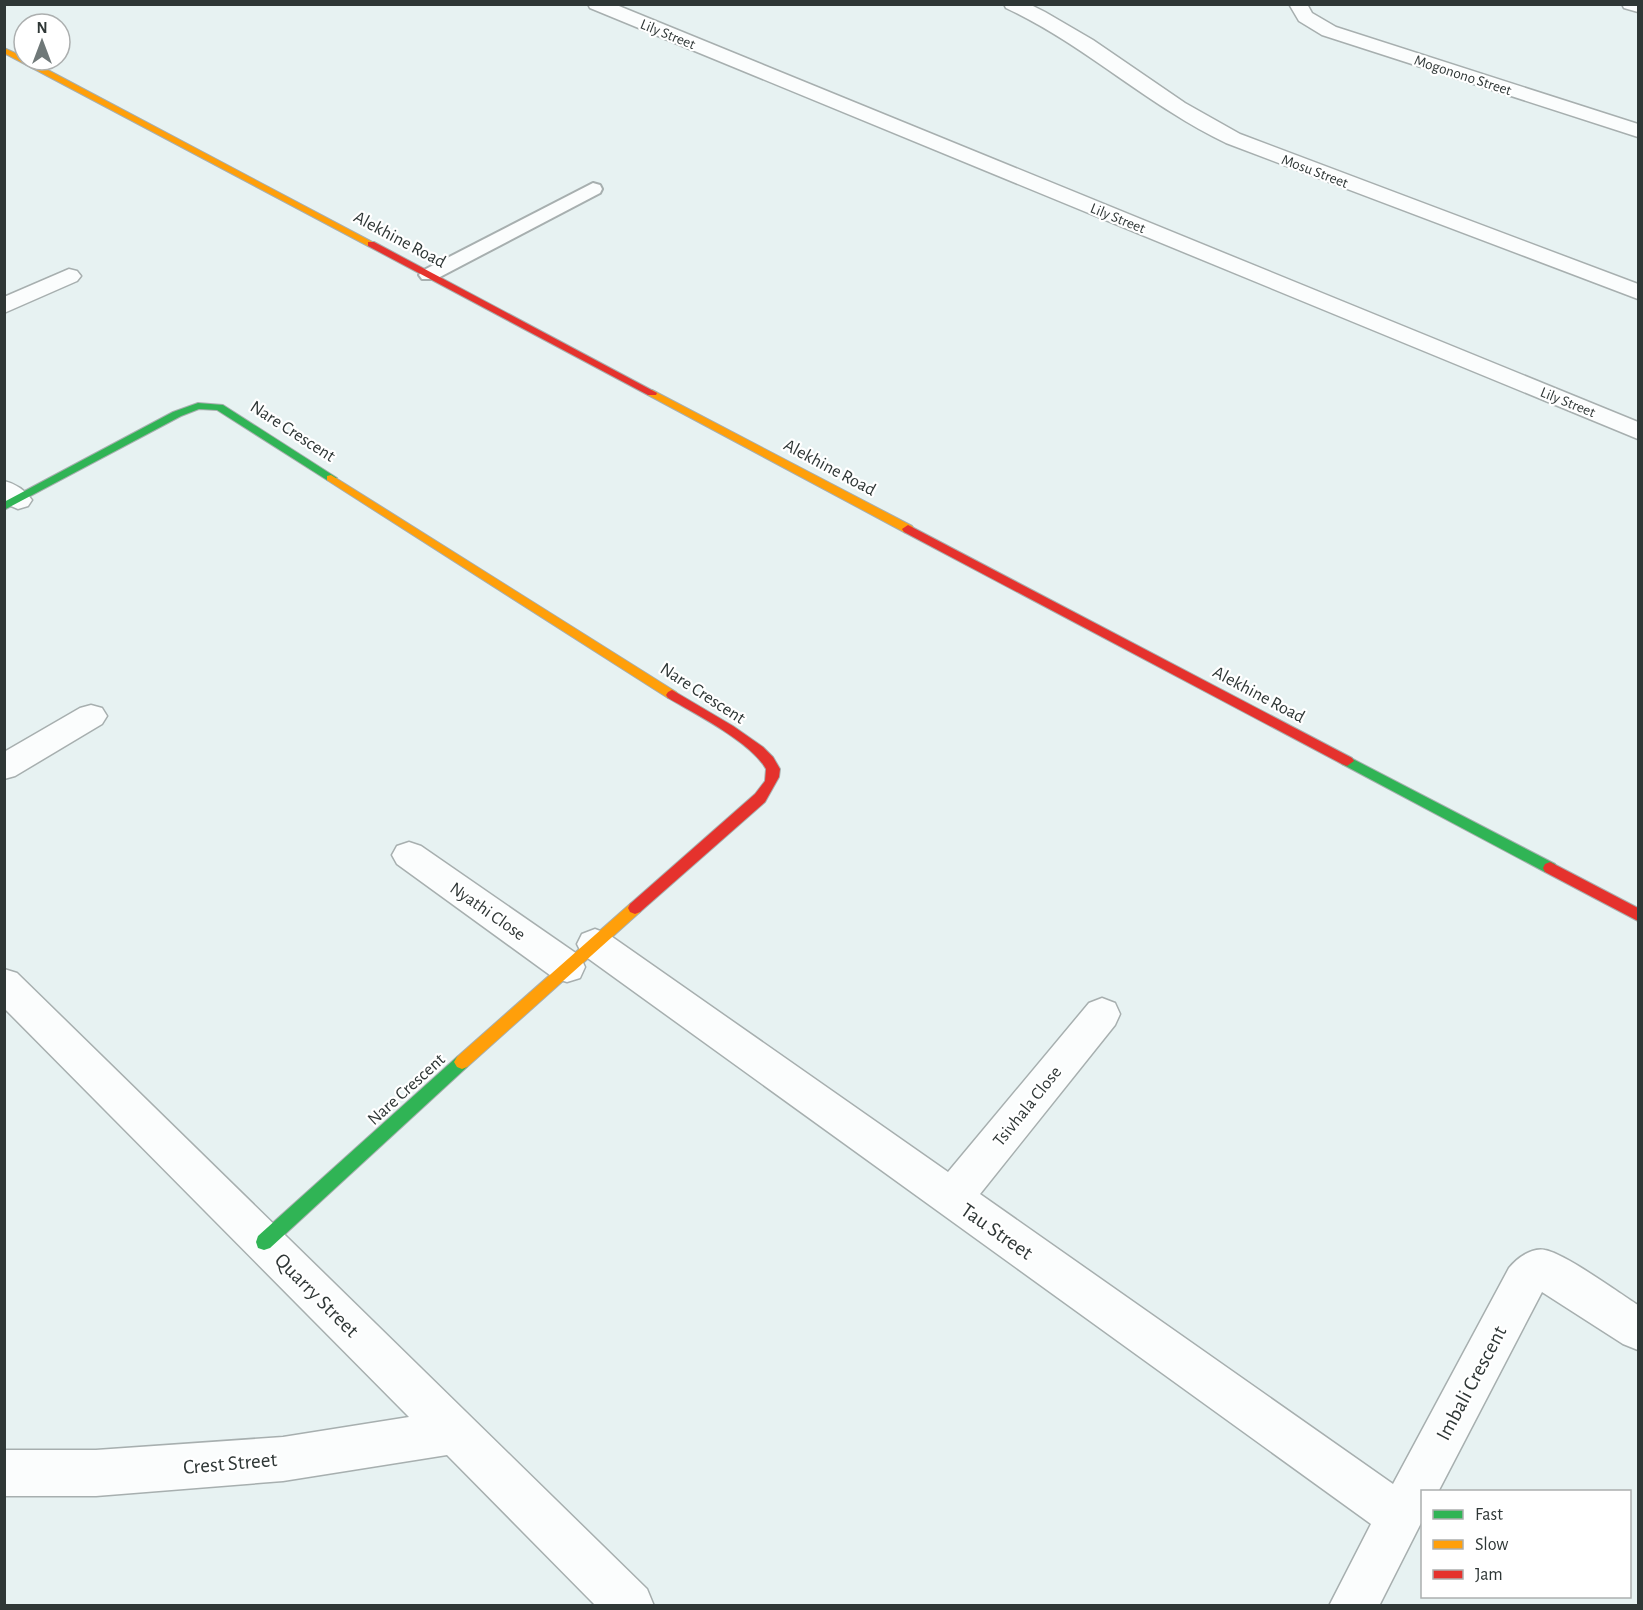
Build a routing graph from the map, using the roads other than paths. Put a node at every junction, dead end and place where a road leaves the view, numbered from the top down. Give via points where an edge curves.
1 (597, 4) edge
2 (1013, 4) edge
3 (1298, 4) edge
4 (1631, 4) edge
5 (1638, 7) edge
6 (4, 50) edge
7 (1638, 131) edge
8 (593, 189) dead end
9 (429, 275) junction
10 (69, 276) dead end
11 (1638, 292) edge
12 (4, 306) edge
13 (1638, 431) edge
14 (9, 499) edge
15 (91, 716) dead end
16 (4, 767) edge
17 (409, 855) dead end
18 (1638, 915) edge
19 (581, 955) junction
20 (4, 984) edge
21 (1102, 1014) dead end
22 (952, 1198) junction
23 (264, 1242) junction
24 (1638, 1329) edge
25 (455, 1432) junction
26 (4, 1473) edge
27 (1401, 1517) junction
28 (630, 1605) edge
29 (1353, 1605) edge

1 - 13 street, Lily Street
2 - 11 street, Mosu Street via 1098,50 1202,123 1252,147
3 - 7 street, Mogonono Street via 1309,21 1329,31
4 - 5 street
6 - 9 street, Alekhine Road
8 - 9 lane
9 - 18 street, Alekhine Road
10 - 12 street
14 - 19 street, Nare Crescent via 177,414 198,406 219,407 766,756 774,773 769,789
15 - 16 street
17 - 19 street, Nyathi Close
19 - 22 street, Tau Street
19 - 23 street, Nare Crescent
20 - 23 street, Quarry Street
21 - 22 street, Tsivhala Close
22 - 27 street, Tau Street
23 - 25 street, Quarry Street
24 - 27 street, Imbali Crescent via 1544,1269 1532,1272
25 - 26 street, Crest Street via 283,1459 96,1473
25 - 28 street, Quarry Street
27 - 29 street, Imbali Crescent

